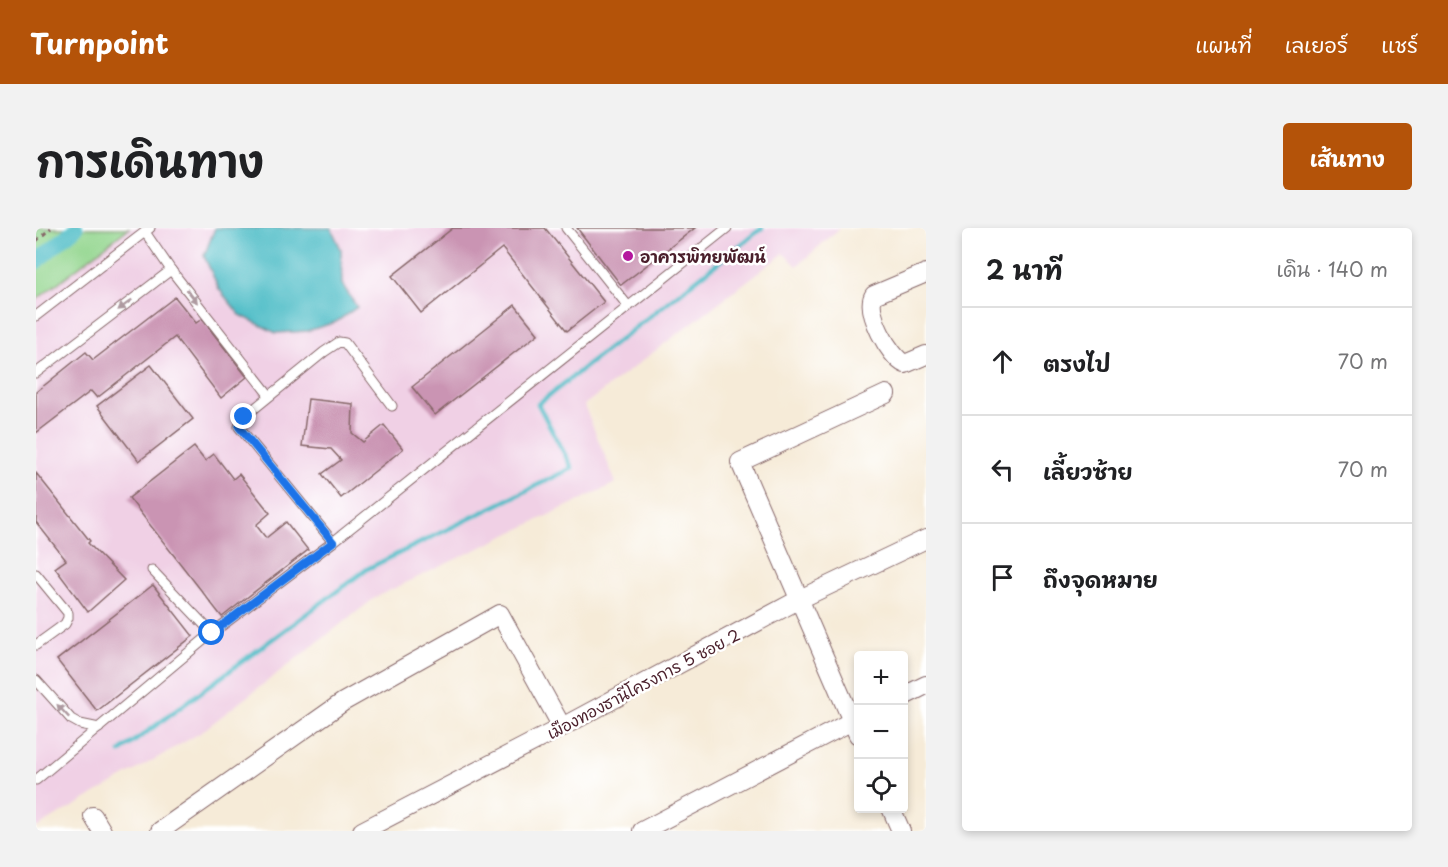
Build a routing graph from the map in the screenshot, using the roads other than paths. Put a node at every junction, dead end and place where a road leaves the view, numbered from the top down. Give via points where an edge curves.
1 (566, 228) edge
2 (727, 228) edge
3 (147, 230) edge
4 (171, 270) junction
5 (926, 273) edge
6 (628, 306) junction
7 (36, 316) edge
8 (926, 355) edge
9 (36, 373) edge
10 (886, 394) dead end
11 (269, 395) junction
12 (392, 406) dead end
13 (926, 539) edge
14 (333, 542) junction
15 (152, 570) dead end
16 (36, 574) edge
17 (45, 585) junction
18 (36, 592) edge
19 (800, 599) junction
20 (212, 633) junction
21 (36, 645) edge
22 (36, 680) edge
23 (926, 685) edge
24 (908, 694) edge
25 (854, 720) edge
26 (854, 726) edge
27 (562, 727) junction
28 (99, 728) junction
29 (36, 780) edge
30 (893, 813) edge
31 (160, 831) edge
32 (362, 831) edge
33 (642, 831) edge
34 (901, 831) edge

1 - 6 lane
2 - 6 lane
3 - 4 lane
3 - 7 lane
4 -> 9 lane
4 -> 11 lane
5 - 8 street via 874,295 871,303 879,330 897,359 905,364
6 - 14 lane
10 - 19 street via 740,462
11 - 12 lane via 339,342 345,343
11 - 14 lane via 244,417 239,427
13 - 19 street, เมืองทองธานีโครงการ 5 ซอย 2
14 - 20 lane
15 - 20 lane
16 - 17 lane
17 - 18 lane
17 - 21 lane via 68,618
19 - 25 street
19 - 27 street, เมืองทองธานีโครงการ 5 ซอย 2
20 - 28 lane
28 -> 22 lane via 72,719
23 - 24 street
26 - 33 street
27 - 31 street via 500,614 343,702
27 - 32 street, เมืองทองธานีโครงการ 5 ซอย 2
28 - 29 lane
30 - 34 street

